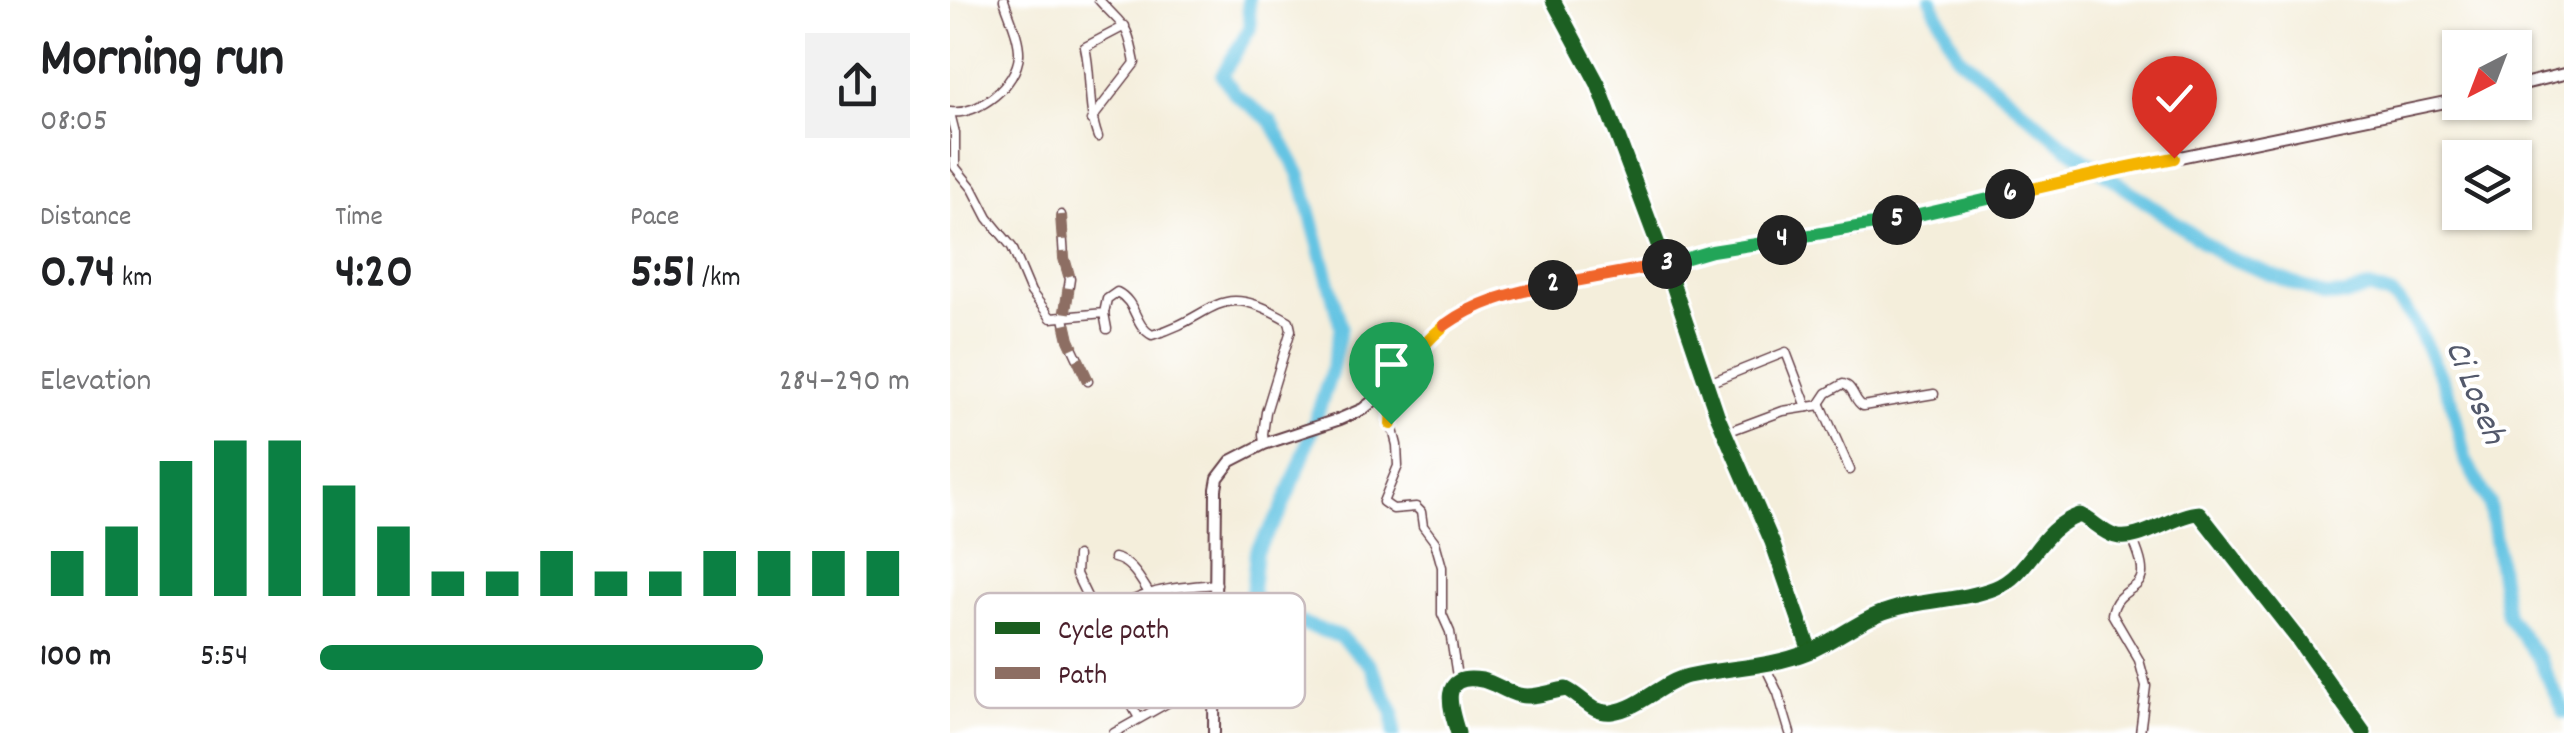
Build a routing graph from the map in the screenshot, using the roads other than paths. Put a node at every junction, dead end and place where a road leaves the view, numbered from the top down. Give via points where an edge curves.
1 (1004, 0) edge
2 (1098, 0) edge
3 (1553, 0) edge
4 (1125, 26) junction
5 (2564, 74) edge
6 (2532, 82) edge
7 (2442, 103) edge
8 (950, 113) edge
9 (1091, 120) junction
10 (1098, 138) dead end
11 (1062, 215) dead end
12 (1666, 264) junction
13 (1104, 312) junction
14 (1064, 318) junction
15 (1107, 330) dead end
16 (1408, 362) junction
17 (1088, 381) dead end
18 (1706, 384) junction
19 (1934, 394) dead end
20 (1819, 405) junction
21 (1807, 407) junction
22 (1724, 432) junction
23 (1264, 444) junction
24 (1850, 470) dead end
25 (2131, 536) junction
26 (1077, 556) dead end
27 (1114, 558) dead end
28 (1216, 584) junction
29 (1084, 593) edge
30 (1149, 593) joint
31 (1216, 593) edge
32 (1810, 651) junction
33 (1764, 664) junction
34 (1458, 683) junction
35 (1133, 708) edge
36 (1157, 708) edge
37 (1215, 708) edge
38 (1139, 718) junction
39 (1114, 733) edge
40 (1214, 733) edge
41 (1458, 733) edge
42 (1790, 733) edge
43 (2140, 733) edge
44 (2364, 733) edge

1 - 8 street via 1017,63 983,106
2 - 4 street
3 - 12 street via 1598,84
4 - 9 street via 1135,67
4 - 9 street via 1084,47
5 - 6 main road
7 - 12 main road
8 - 14 street via 956,168 1012,247 1046,314
9 - 10 street
11 - 14 street via 1070,279
12 - 16 main road via 1479,304 1448,322
12 - 18 street
13 - 14 street
13 - 15 street
13 - 23 street via 1107,298 1117,292 1152,335 1236,299 1288,320
14 - 17 street
16 - 23 main road via 1363,408
16 - 34 street via 1390,418 1398,466 1383,502 1393,509 1416,506 1435,542
18 - 21 street via 1786,352
18 - 22 street
19 - 20 street via 1863,406 1843,384
20 - 21 street
20 - 24 street
21 - 22 street
22 - 32 street
23 - 28 main road via 1231,461 1218,478
25 - 32 street via 2115,536 2080,515 2043,539 1997,588 1886,611
25 - 43 street via 2142,574 2112,614 2146,686
25 - 44 street via 2199,513
26 - 29 street
27 - 30 street via 1134,570
28 - 30 street
28 - 31 main road
32 - 33 street
33 - 34 street via 1686,676 1614,712 1592,709 1566,689 1520,696 1478,679
33 - 42 street
34 - 41 street via 1448,700
35 - 38 street
36 - 38 street
37 - 40 main road
38 - 39 street

